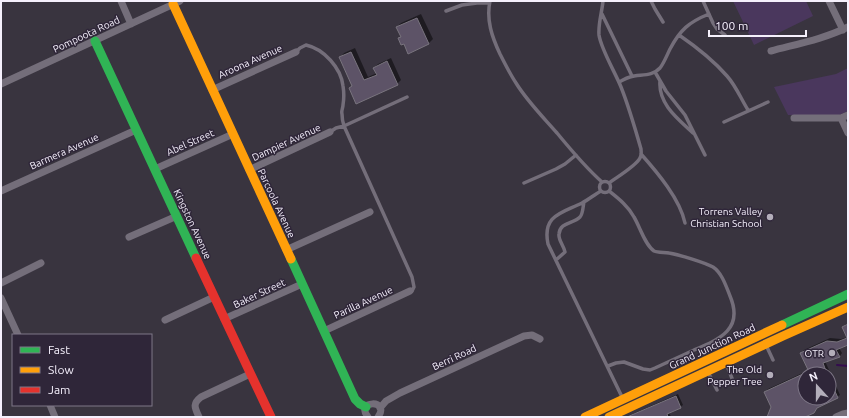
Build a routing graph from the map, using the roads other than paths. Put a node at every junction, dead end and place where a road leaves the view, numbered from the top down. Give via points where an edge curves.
1 (121, 1) edge
2 (603, 1) edge
3 (651, 1) edge
4 (703, 1) edge
5 (829, 1) edge
6 (489, 2) edge
7 (176, 3) edge
8 (446, 11) dead end
9 (602, 13) junction
10 (709, 14) junction
11 (663, 22) dead end
12 (131, 24) junction
13 (845, 29) edge
14 (725, 34) dead end
15 (679, 35) junction
16 (95, 41) junction
17 (771, 51) dead end
18 (296, 52) joint
19 (655, 72) junction
20 (632, 76) junction
21 (660, 81) junction
22 (619, 82) junction
23 (1, 84) edge
24 (212, 90) junction
25 (408, 97) dead end
26 (768, 102) dead end
27 (748, 110) junction
28 (845, 117) edge
29 (794, 118) dead end
30 (724, 122) dead end
31 (344, 126) junction
32 (136, 130) junction
33 (330, 132) joint
34 (848, 133) edge
35 (233, 134) junction
36 (695, 135) junction
37 (641, 154) junction
38 (576, 155) junction
39 (705, 155) dead end
40 (155, 168) junction
41 (249, 170) junction
42 (602, 182) junction
43 (609, 183) junction
44 (524, 184) dead end
45 (1, 191) edge
46 (601, 191) junction
47 (609, 191) junction
48 (584, 202) junction
49 (370, 212) dead end
50 (176, 216) junction
51 (685, 223) dead end
52 (130, 238) dead end
53 (286, 250) junction
54 (556, 260) junction
55 (41, 263) dead end
56 (1, 283) edge
57 (302, 284) junction
58 (410, 292) joint
59 (848, 294) edge
60 (214, 297) junction
61 (1, 298) edge
62 (848, 307) edge
63 (165, 320) dead end
64 (224, 320) junction
65 (324, 331) junction
66 (18, 334) edge
67 (783, 336) junction
68 (540, 339) dead end
69 (751, 339) junction
70 (766, 344) junction
71 (728, 350) junction
72 (773, 360) dead end
73 (725, 363) junction
74 (608, 366) junction
75 (689, 368) junction
76 (708, 371) junction
77 (250, 374) junction
78 (733, 380) dead end
79 (717, 390) dead end
80 (624, 399) junction
81 (50, 406) edge
82 (628, 408) junction
83 (367, 414) edge
84 (380, 414) edge
85 (55, 417) edge
86 (199, 417) edge
87 (270, 417) edge
88 (585, 417) edge
89 (609, 417) edge

1 - 12 street
2 - 9 lane
3 - 11 lane
4 - 10 lane
5 - 13 street
6 - 8 lane via 462,5
6 - 38 lane via 490,29 505,65 523,93
7 - 12 street, Pompoota Road
7 - 24 street, Parcoola Avenue
9 - 20 lane
9 - 22 lane via 599,36
10 - 14 lane via 717,29
10 - 15 lane via 686,26
12 - 16 street, Pompoota Road
13 - 17 street
15 - 19 lane via 660,68
15 - 27 lane via 727,75
16 - 23 street, Pompoota Road
16 - 32 street, Kingston Avenue
18 - 24 street, Aroona Avenue
18 - 31 lane via 306,45 310,46 324,53 335,66 343,88 341,113
19 - 20 lane
19 - 21 lane
20 - 22 lane
21 - 36 lane via 685,115
21 - 36 lane via 662,97 668,107
22 - 37 lane
24 - 35 street, Parcoola Avenue
25 - 31 lane
26 - 27 lane
27 - 30 lane
28 - 29 street
28 - 34 street
31 - 33 lane
31 - 58 lane via 412,277 414,287
32 - 40 street, Kingston Avenue
32 - 45 street, Barmera Avenue
33 - 41 street, Dampier Avenue
35 - 40 street, Abel Street
35 - 41 street, Parcoola Avenue
36 - 39 lane
37 - 43 lane via 635,165
37 - 51 lane via 675,197
38 - 42 lane
38 - 44 lane via 565,164
40 - 50 street, Kingston Avenue
41 - 53 street, Parcoola Avenue
42 - 43 lane
42 - 46 lane via 599,187
43 - 47 lane
46 - 47 lane
46 - 48 lane
47 - 74 lane via 628,208 650,248 656,252 683,256 716,270 733,302 734,320 727,332 711,343 656,368 644,369 624,362
48 - 54 lane via 580,218 561,228 559,237 565,252
48 - 54 lane via 549,222 548,244
49 - 53 street
50 - 52 street
50 - 60 street, Kingston Avenue
53 - 57 street, Parcoola Avenue
54 - 74 lane
55 - 56 street
57 - 64 street, Baker Street
57 - 65 street, Parcoola Avenue
58 - 65 street, Parilla Avenue
59 - 69 street, Grand Junction Road
60 - 63 street
60 - 64 street, Kingston Avenue
61 - 66 street
62 - 67 street, Grand Junction Road
64 - 77 street, Kingston Avenue
65 - 83 street, Parcoola Avenue via 355,399
67 - 69 street via 756,342 752,342
67 - 70 street, Grand Junction Road
68 - 84 street, Berri Road via 532,335 524,336 400,393 386,401
69 - 71 street, Grand Junction Road
70 - 72 lane
70 - 73 street, Grand Junction Road
71 - 73 street
71 - 75 street, Grand Junction Road
73 - 76 street, Grand Junction Road
73 - 78 lane
74 - 80 lane
75 - 76 street
75 - 80 street, Grand Junction Road
76 - 79 lane
76 - 82 street, Grand Junction Road
77 - 86 street via 197,400 195,408
77 - 87 street, Kingston Avenue
80 - 82 street
80 - 88 street, Grand Junction Road
81 - 85 street
82 - 89 street, Grand Junction Road
83 - 84 street via 368,405 372,403 377,405

